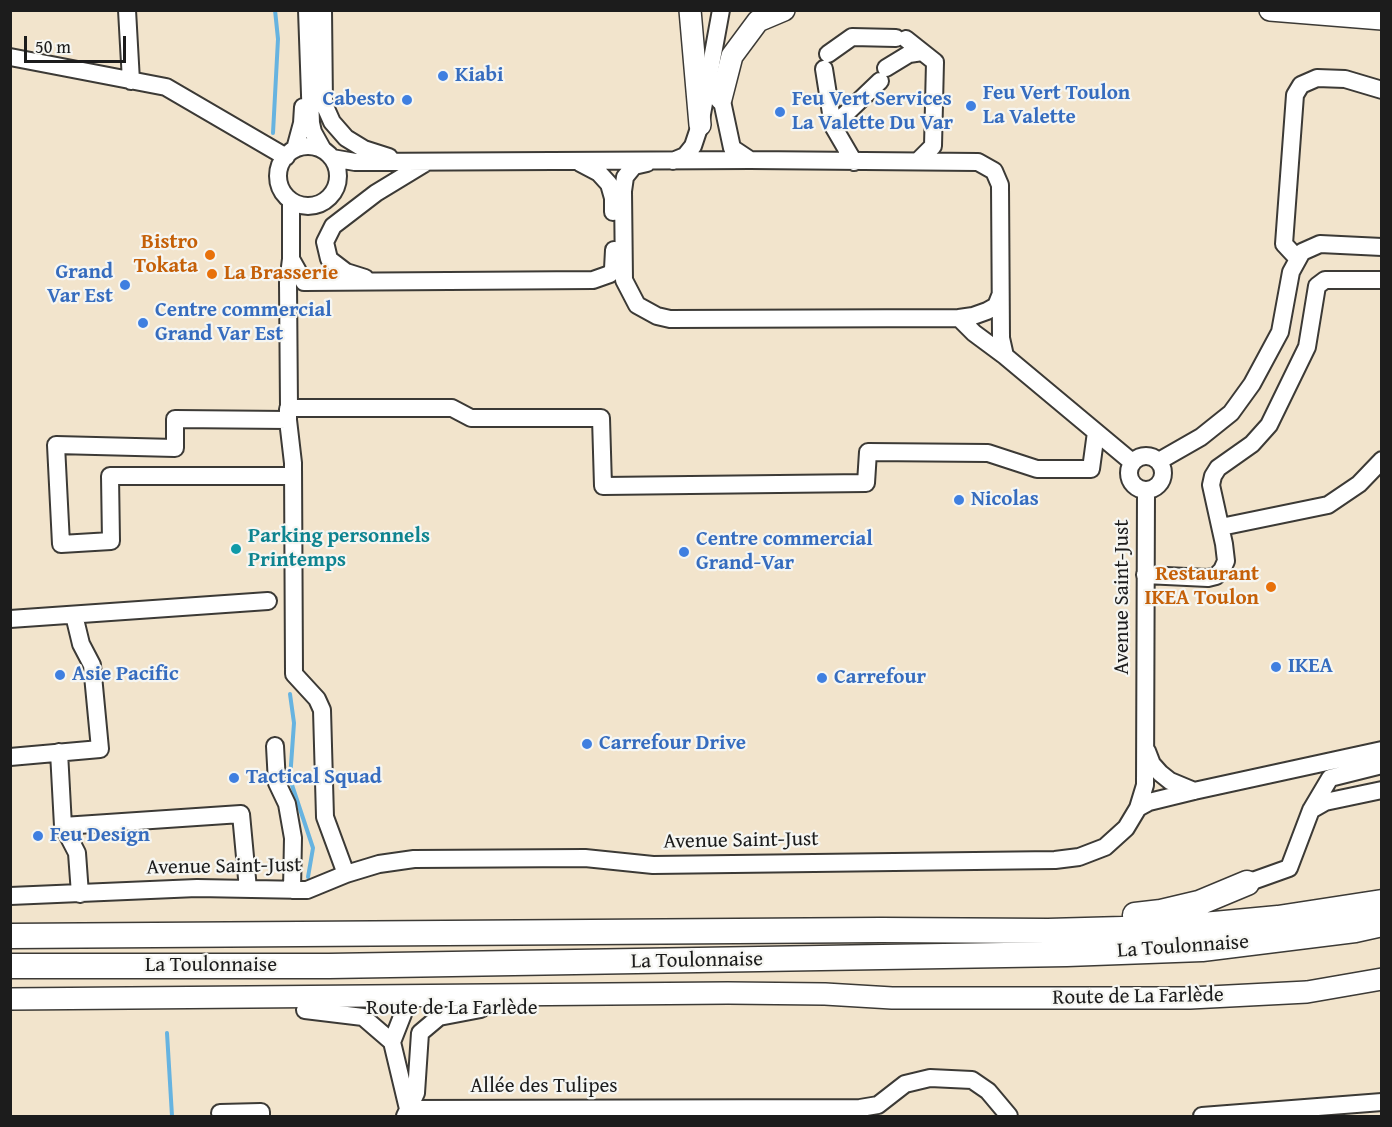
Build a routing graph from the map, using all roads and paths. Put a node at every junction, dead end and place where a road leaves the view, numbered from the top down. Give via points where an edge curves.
1 (127, 10) edge
2 (300, 10) edge
3 (307, 10) edge
4 (323, 10) edge
5 (690, 10) edge
6 (721, 10) edge
7 (784, 10) edge
8 (1270, 10) edge
9 (1382, 19) edge
10 (922, 52) junction
11 (714, 53) junction
12 (10, 57) edge
13 (131, 81) junction
14 (1382, 90) edge
15 (721, 99) junction
16 (332, 122) junction
17 (700, 125) junction
18 (833, 126) junction
19 (291, 153) junction
20 (328, 154) junction
21 (750, 160) junction
22 (428, 161) junction
23 (576, 161) junction
24 (918, 161) junction
25 (401, 162) junction
26 (662, 162) junction
27 (854, 162) junction
28 (291, 201) junction
29 (1382, 247) edge
30 (1298, 259) junction
31 (291, 260) junction
32 (1382, 280) edge
33 (375, 282) junction
34 (1000, 296) junction
35 (959, 318) junction
36 (1005, 356) junction
37 (288, 414) junction
38 (1096, 432) junction
39 (1382, 460) edge
40 (1159, 461) junction
41 (1132, 462) junction
42 (293, 476) junction
43 (1146, 490) junction
44 (1221, 527) junction
45 (1145, 575) junction
46 (268, 601) dead end
47 (74, 615) junction
48 (10, 619) edge
49 (275, 746) dead end
50 (1146, 750) junction
51 (59, 752) junction
52 (10, 757) edge
53 (1381, 762) edge
54 (1382, 790) edge
55 (1194, 791) junction
56 (1138, 808) junction
57 (1311, 810) junction
58 (63, 826) junction
59 (346, 874) junction
60 (1247, 883) joint
61 (248, 889) junction
62 (292, 890) junction
63 (80, 894) junction
64 (10, 896) edge
65 (1382, 902) edge
66 (1382, 924) edge
67 (881, 930) junction
68 (10, 936) edge
69 (10, 966) edge
70 (1382, 979) edge
71 (892, 998) junction
72 (10, 999) edge
73 (409, 1005) junction
74 (10, 1006) edge
75 (481, 1009) junction
76 (305, 1010) junction
77 (420, 1033) junction
78 (392, 1042) junction
79 (1382, 1102) edge
80 (220, 1113) dead end
81 (406, 1113) edge
82 (754, 1113) edge
83 (261, 1116) edge
84 (1009, 1116) edge
85 (1202, 1116) edge

1 - 13 street
2 - 19 street via 303,108
3 - 20 street via 311,123
4 - 16 street via 324,104
5 - 17 main road
6 - 11 street
7 - 15 main road via 758,21 732,56
8 - 9 main road
10 - 18 street via 909,54 883,75
10 - 18 street via 901,39 852,37 826,62
10 - 24 street via 935,62 933,146
11 - 15 street
11 - 17 street
12 - 13 street
13 - 19 street via 166,87
14 - 30 street via 1345,80 1317,78 1301,85 1295,95 1284,244
15 - 21 street via 732,148
16 - 20 street via 335,137
16 - 25 street via 346,138 364,149
17 - 26 street via 685,156
18 - 27 street
19 - 20 street via 314,147
19 - 28 street via 278,180
20 - 25 street via 355,162
20 - 28 street via 337,166 337,185 327,200 309,207
21 - 26 street
21 - 27 street
22 - 23 street
22 - 25 street
22 - 33 street via 333,226 325,242 329,259 346,272
23 - 26 street
23 - 33 street via 609,184 613,198 614,261 610,274 593,280
24 - 27 street
24 - 34 street via 978,162 994,171 1000,185
26 - 35 street via 634,166 625,177 623,191 624,280 637,305 657,316 798,320
28 - 31 street
29 - 30 street via 1320,244 1302,252
30 - 40 street via 1291,272 1280,332 1252,384 1231,414
31 - 33 street via 304,282
31 - 37 street
32 - 44 street via 1325,280 1317,286 1307,347 1269,425 1213,476 1211,485
34 - 35 street via 996,306 987,311
34 - 36 street
35 - 36 street
36 - 38 street
37 - 38 street via 453,408 471,418 601,418 603,486 866,483 868,452 988,453 1037,469 1091,469
37 - 42 street
37 - 42 street via 175,419 175,448 56,445 61,544 111,541 110,476
38 - 41 street
39 - 44 street via 1359,484 1328,505
40 - 41 street via 1145,455
40 - 43 street via 1163,467 1161,482
41 - 43 street via 1130,480
42 - 59 street via 294,674 322,710 325,817
43 - 45 street, Avenue Saint-Just
44 - 45 street via 1226,561 1216,576
45 - 50 street, Avenue Saint-Just
46 - 47 street
47 - 48 street
47 - 51 street via 81,644 92,665 100,749
49 - 62 street via 277,783 287,804 293,838
50 - 55 street via 1160,773
50 - 56 street, Avenue Saint-Just via 1145,785
51 - 52 street
51 - 58 street
53 - 55 street
53 - 57 street via 1329,778
54 - 57 street via 1325,802
55 - 56 street
56 - 59 street, Avenue Saint-Just via 1126,828 1105,847 1079,857 1055,860 653,865 585,858 414,859
57 - 60 street via 1289,868
58 - 61 street via 241,814
58 - 63 street via 77,853
59 - 62 street, Avenue Saint-Just via 307,890
60 - 67 highway via 1199,903 1161,912
61 - 62 street, Avenue Saint-Just
61 - 63 street, Avenue Saint-Just
63 - 64 street, Avenue Saint-Just
65 - 67 highway, La Toulonnaise via 1278,918 1160,928
66 - 69 highway, La Toulonnaise via 1202,949 1067,954 317,966
67 - 68 highway, La Toulonnaise
70 - 71 main road, Route de La Farlède via 1307,992 1190,998
71 - 73 main road, Route de La Farlède via 728,993
71 - 75 main road, Route de La Farlède
72 - 73 main road, Route de La Farlède
73 - 75 main road, Route de La Farlède
73 - 76 main road, Route de La Farlède
73 - 77 street
73 - 78 street
74 - 76 main road, Route de La Farlède
75 - 77 street via 439,1017
76 - 78 street via 363,1017
77 - 81 street via 416,1093
78 - 81 street
79 - 85 street
80 - 83 street via 261,1112
81 - 82 street, Allée des Tulipes
82 - 84 street, Allée des Tulipes via 878,1105 905,1084 930,1077 972,1080 988,1091

